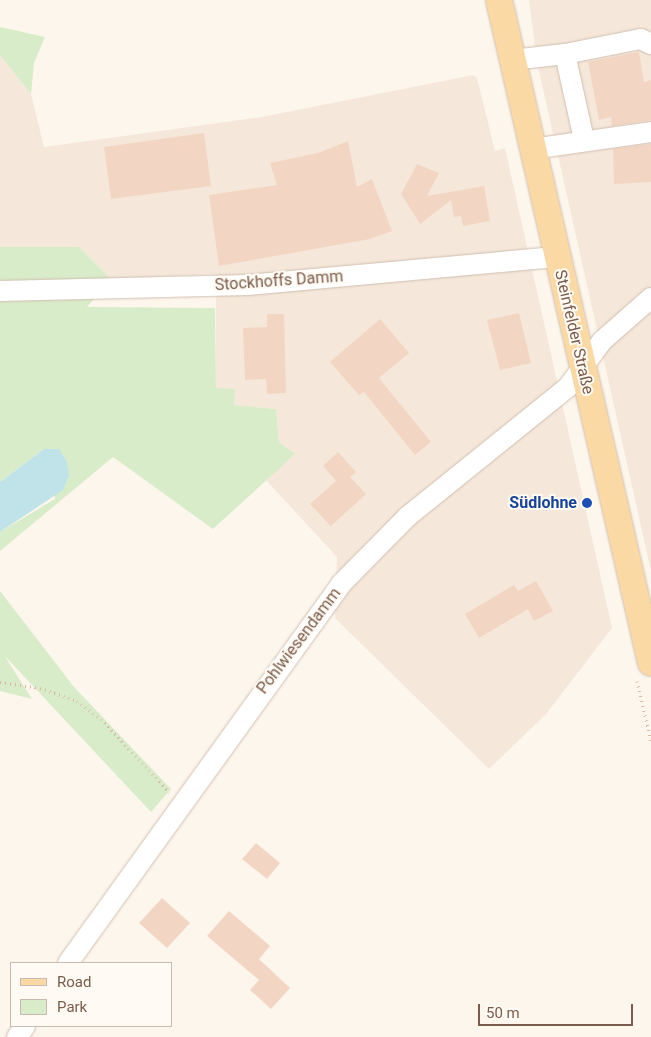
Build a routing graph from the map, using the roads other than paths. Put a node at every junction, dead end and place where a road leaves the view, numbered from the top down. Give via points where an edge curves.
1 (499, 0) edge
2 (651, 44) edge
3 (565, 54) junction
4 (512, 60) junction
5 (651, 132) edge
6 (584, 140) junction
7 (532, 149) junction
8 (556, 257) junction
9 (0, 291) edge
10 (651, 298) edge
11 (583, 368) junction
12 (651, 663) edge
13 (69, 962) edge

1 - 4 main road, Steinfelder Straße
2 - 3 street via 641,39
3 - 4 street
3 - 6 street
4 - 7 main road, Steinfelder Straße
5 - 6 street
6 - 7 street
7 - 8 main road, Steinfelder Straße
8 - 9 street, Stockhoffs Damm via 248,284
8 - 11 main road, Steinfelder Straße
10 - 11 street, Pohlwiesendamm via 602,341
11 - 12 main road, Steinfelder Straße
11 - 13 street, Pohlwiesendamm via 568,387 407,517 342,584

